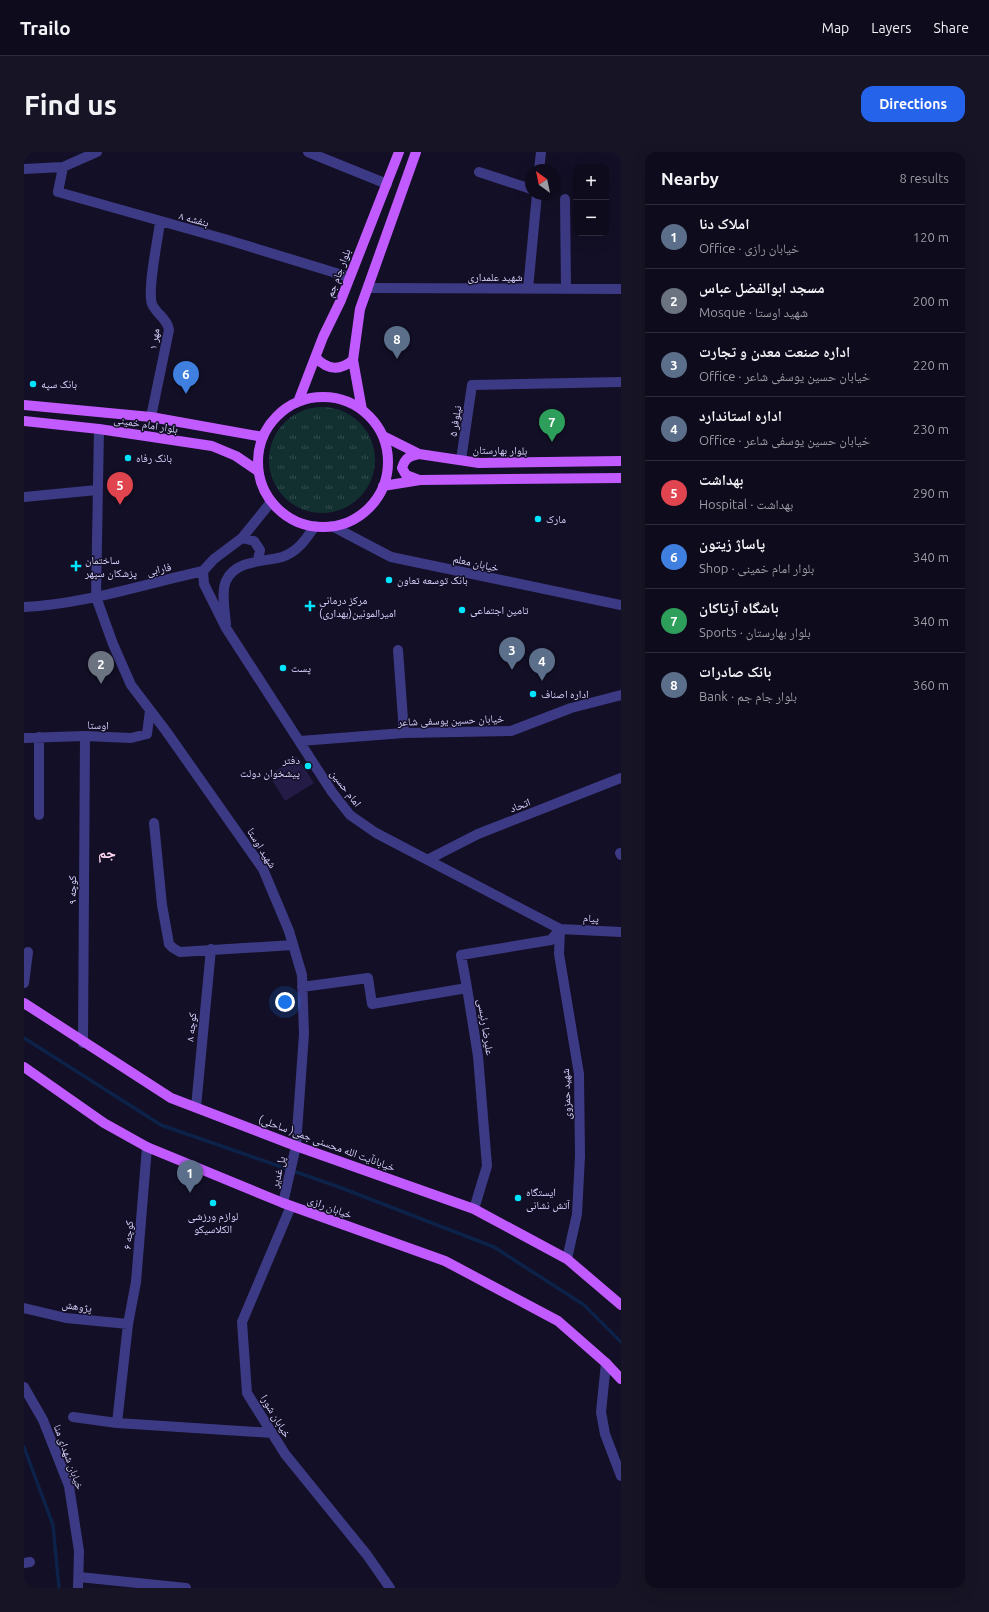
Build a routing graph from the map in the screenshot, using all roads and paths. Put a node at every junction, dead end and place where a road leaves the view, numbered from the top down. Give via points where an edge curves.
1 (97, 152) edge
2 (308, 152) edge
3 (399, 152) edge
4 (416, 152) edge
5 (541, 152) edge
6 (540, 164) edge
7 (63, 167) junction
8 (24, 169) edge
9 (480, 172) dead end
10 (387, 184) junction
11 (525, 186) edge
12 (565, 199) dead end
13 (536, 200) edge
14 (160, 222) junction
15 (349, 277) junction
16 (368, 288) junction
17 (528, 289) junction
18 (566, 289) junction
19 (621, 289) edge
20 (316, 358) junction
21 (353, 360) junction
22 (621, 382) edge
23 (298, 402) junction
24 (24, 405) edge
25 (362, 410) junction
26 (151, 417) junction
27 (24, 421) edge
28 (99, 430) junction
29 (383, 436) junction
30 (263, 437) junction
31 (418, 454) junction
32 (461, 460) junction
33 (621, 461) edge
34 (258, 471) junction
35 (621, 478) edge
36 (420, 480) junction
37 (383, 486) junction
38 (97, 490) junction
39 (24, 497) edge
40 (272, 502) junction
41 (315, 526) junction
42 (332, 526) junction
43 (242, 538) junction
44 (258, 560) junction
45 (203, 571) junction
46 (96, 597) junction
47 (621, 605) edge
48 (24, 607) edge
49 (226, 628) junction
50 (398, 650) dead end
51 (621, 695) edge
52 (150, 710) junction
53 (404, 733) junction
54 (84, 736) junction
55 (39, 737) junction
56 (24, 738) edge
57 (300, 741) junction
58 (621, 778) edge
59 (39, 815) dead end
60 (154, 824) dead end
61 (428, 859) junction
62 (560, 929) junction
63 (621, 932) edge
64 (293, 945) junction
65 (211, 949) junction
66 (28, 952) dead end
67 (24, 983) edge
68 (302, 988) junction
69 (467, 988) junction
70 (24, 1003) edge
71 (83, 1043) junction
72 (24, 1067) edge
73 (196, 1107) junction
74 (296, 1146) junction
75 (147, 1147) junction
76 (287, 1204) junction
77 (474, 1209) junction
78 (567, 1259) junction
79 (621, 1305) edge
80 (24, 1308) edge
81 (128, 1324) junction
82 (606, 1362) junction
83 (621, 1379) edge
84 (24, 1387) edge
85 (73, 1417) dead end
86 (117, 1423) junction
87 (272, 1433) junction
88 (621, 1476) edge
89 (79, 1577) junction
90 (78, 1588) edge
91 (186, 1588) edge
92 (390, 1588) edge

1 - 7 street
2 - 10 street
3 - 10 main road, بلوار جام جم
4 - 16 main road
5 - 6 street
7 - 8 street
7 - 14 street, بنفشه ۸ via 58,192
9 - 11 street
10 - 15 main road, بلوار جام جم
12 - 18 street
13 - 17 street
14 - 15 street, بنفشه ۸
14 - 26 street, مهر ۱ via 152,275 151,302 168,324 169,330
15 - 20 main road, بلوار جام جم
16 - 17 street, شهید علمداری
16 - 21 main road via 360,309
17 - 18 street, شهید علمداری
18 - 19 street, شهید علمداری
20 - 21 main road via 324,366 337,368 346,366
20 - 23 main road, بلوار جام جم
21 - 25 main road
22 - 32 street, نیلوفر ۵ via 472,385
23 - 25 main road via 314,397 331,397
23 - 30 main road via 283,410 271,422
24 - 26 main road, بلوار امام خمینی
25 - 29 main road
26 - 30 main road, بلوار امام خمینی
27 - 28 main road, بلوار امام خمینی
28 - 34 main road, بلوار امام خمینی via 212,446 236,456
28 - 38 street, شهید اوستا
29 - 31 main road, بلوار بهارستان
29 - 37 main road via 387,464
30 - 34 main road via 258,454
31 - 32 main road, بلوار بهارستان
31 - 36 main road via 409,456 402,468 406,475
32 - 33 main road, بلوار بهارستان via 480,463
34 - 40 main road via 263,487
35 - 36 main road
36 - 37 main road
37 - 42 main road via 375,501 363,513
38 - 39 street
38 - 46 street, شهید اوستا
40 - 41 main road via 298,522
40 - 43 street
41 - 42 main road
41 - 44 street via 303,545 283,556
42 - 47 street, خیابان معلم via 392,557
43 - 44 street via 254,541 260,550
43 - 45 street via 214,559
44 - 49 street via 235,569 225,582
45 - 46 street, فارابی
45 - 49 street, امام حسین via 204,584
46 - 48 street, فارابی via 55,605
46 - 52 street, شهید اوستا via 112,644 131,685
49 - 57 street, امام حسین
50 - 53 street
51 - 53 street, خیابان حسین یوسفی شاعر via 571,708 511,731
52 - 54 street, اوستا via 147,734 130,738
52 - 64 street, شهید اوستا via 263,869
53 - 57 street, خیابان حسین یوسفی شاعر
54 - 55 street, اوستا
54 - 71 street, کوچه ۹
55 - 56 street, اوستا
55 - 59 street
57 - 61 street, امام حسین via 332,792 350,815 376,833
58 - 61 street, اتحاد via 478,834
60 - 65 street via 162,905 169,944 180,952
61 - 62 street, امام حسین
62 - 63 street, پیام
62 - 69 street via 551,940 461,955
62 - 78 street, شهید حمزوی via 559,954 579,1074 580,1156 577,1214
64 - 65 street
64 - 68 street, شهید اوستا via 302,975
65 - 73 street, کوچه ۸
66 - 67 street
68 - 69 street, علیرضا رئیسی via 368,978 372,1004
68 - 74 street, شهید اوستا via 304,1034
69 - 77 street, علیرضا رئیسی via 478,1056 487,1166
70 - 71 main road, خیابانآیت الله محسنی جمی( ساحلی)
71 - 73 main road, خیابانآیت الله محسنی جمی( ساحلی) via 171,1098
72 - 75 main road, خیابان رازی via 104,1123
73 - 74 main road, خیابانآیت الله محسنی جمی( ساحلی)
74 - 76 street, پل غدیر
74 - 77 main road, خیابانآیت الله محسنی جمی( ساحلی)
75 - 76 main road, خیابان رازی
75 - 81 street, کوچه ۶ via 136,1282
76 - 82 main road, خیابان رازی via 444,1261 558,1322
76 - 87 street, خیابان شورا via 242,1322 247,1393
77 - 78 main road, خیابانآیت الله محسنی جمی( ساحلی)
78 - 79 main road, خیابانآیت الله محسنی جمی( ساحلی)
80 - 81 street, پژوهش via 66,1318
81 - 86 street, کوچه ۶
82 - 83 main road, خیابان رازی
82 - 88 street via 601,1412 605,1434
84 - 89 street, خیابان شهدای منا via 43,1420 69,1486 80,1551
85 - 86 street
86 - 87 street
87 - 92 street, خیابان شورا via 285,1454 367,1555
89 - 90 street, خیابان شهدای منا
89 - 91 street

